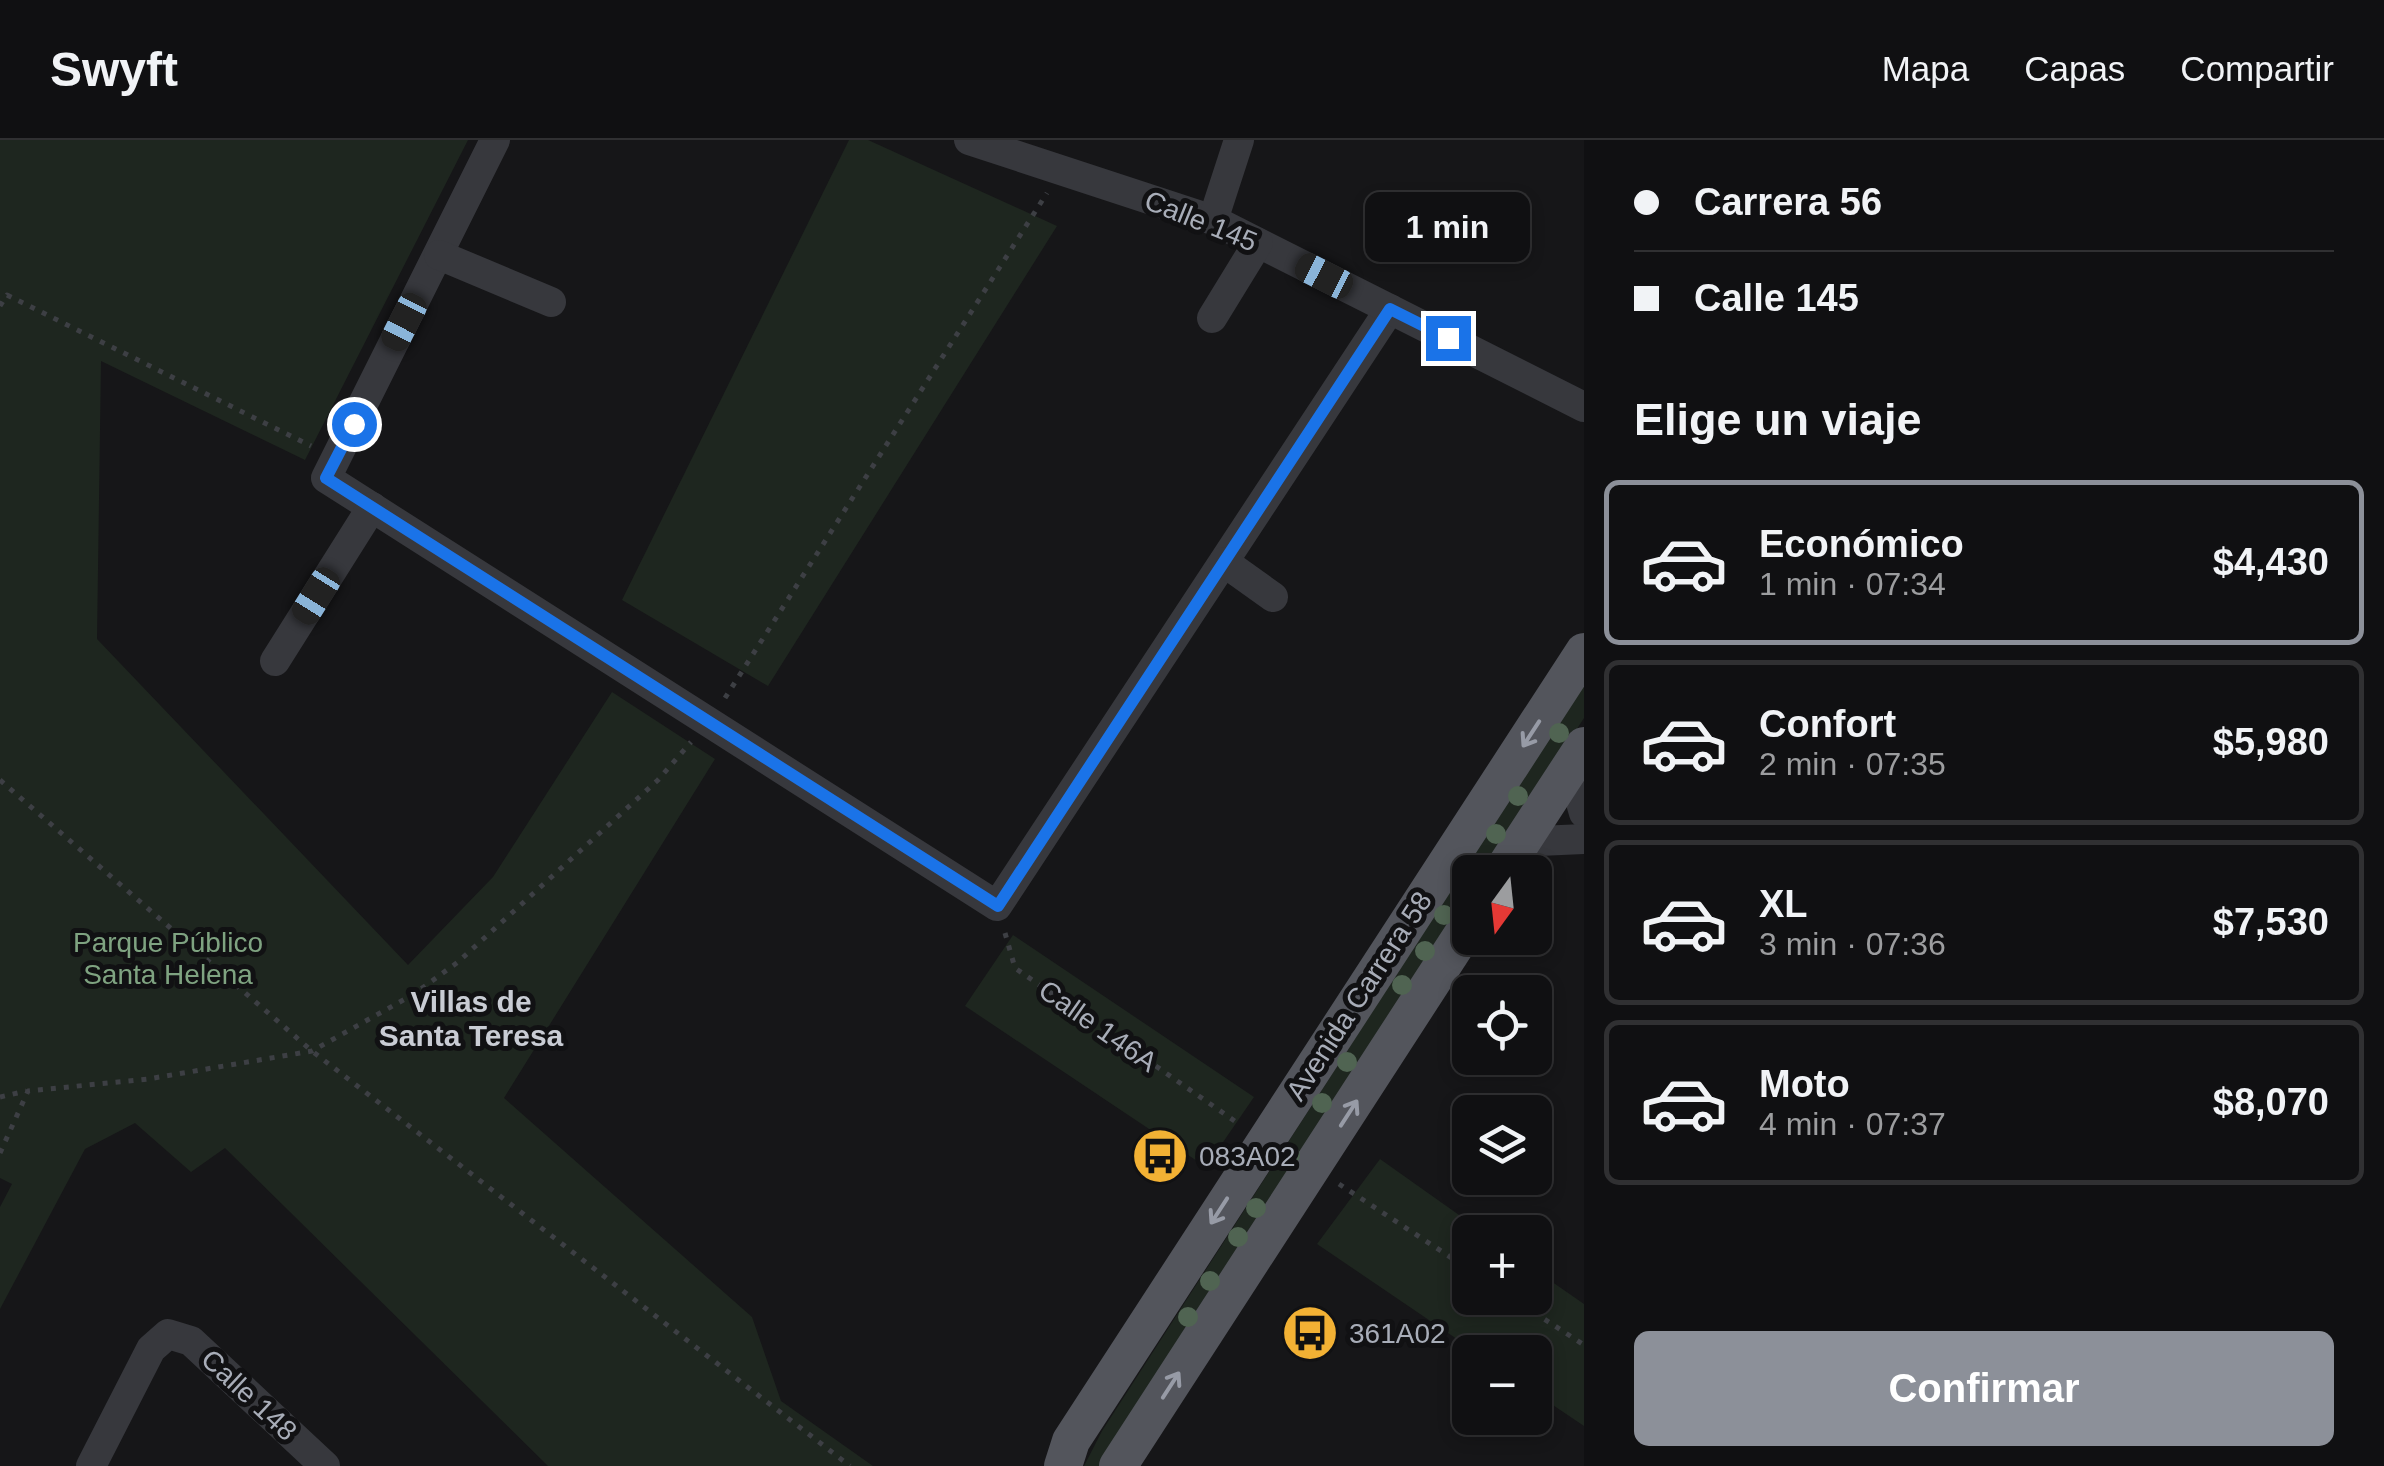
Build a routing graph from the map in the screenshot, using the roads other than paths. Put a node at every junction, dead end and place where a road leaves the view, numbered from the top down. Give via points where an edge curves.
1 (495, 140) edge
2 (969, 140) edge
3 (1239, 140) edge
4 (1213, 220) junction
5 (1258, 243) junction
6 (438, 254) junction
7 (550, 302) dead end
8 (1390, 309) junction
9 (1212, 318) dead end
10 (1584, 407) edge
11 (372, 507) junction
12 (1224, 562) junction
13 (1273, 597) dead end
14 (1584, 652) edge
15 (275, 662) dead end
16 (1580, 753) edge
17 (1584, 813) edge
18 (1584, 839) edge
19 (1514, 855) edge
20 (1519, 855) edge
21 (1452, 951) edge
22 (1062, 1458) edge
23 (92, 1466) edge
24 (325, 1466) edge
25 (1118, 1466) edge

1 - 6 street
2 - 4 street, Calle 145
3 - 4 street
4 - 5 street, Calle 145
5 - 8 street, Calle 145
5 - 9 street
6 - 7 street
6 - 11 street via 331,468
8 - 10 street, Calle 145
8 - 12 street
11 - 12 street via 998,906
11 - 15 street
12 - 13 street
14 -> 22 main road, Avenida Carrera 58
16 - 17 street via 1575,782
16 - 19 main road
18 - 20 street via 1550,839
25 -> 21 main road, Avenida Carrera 58
23 - 24 street, Calle 148 via 151,1349 168,1334 191,1341

